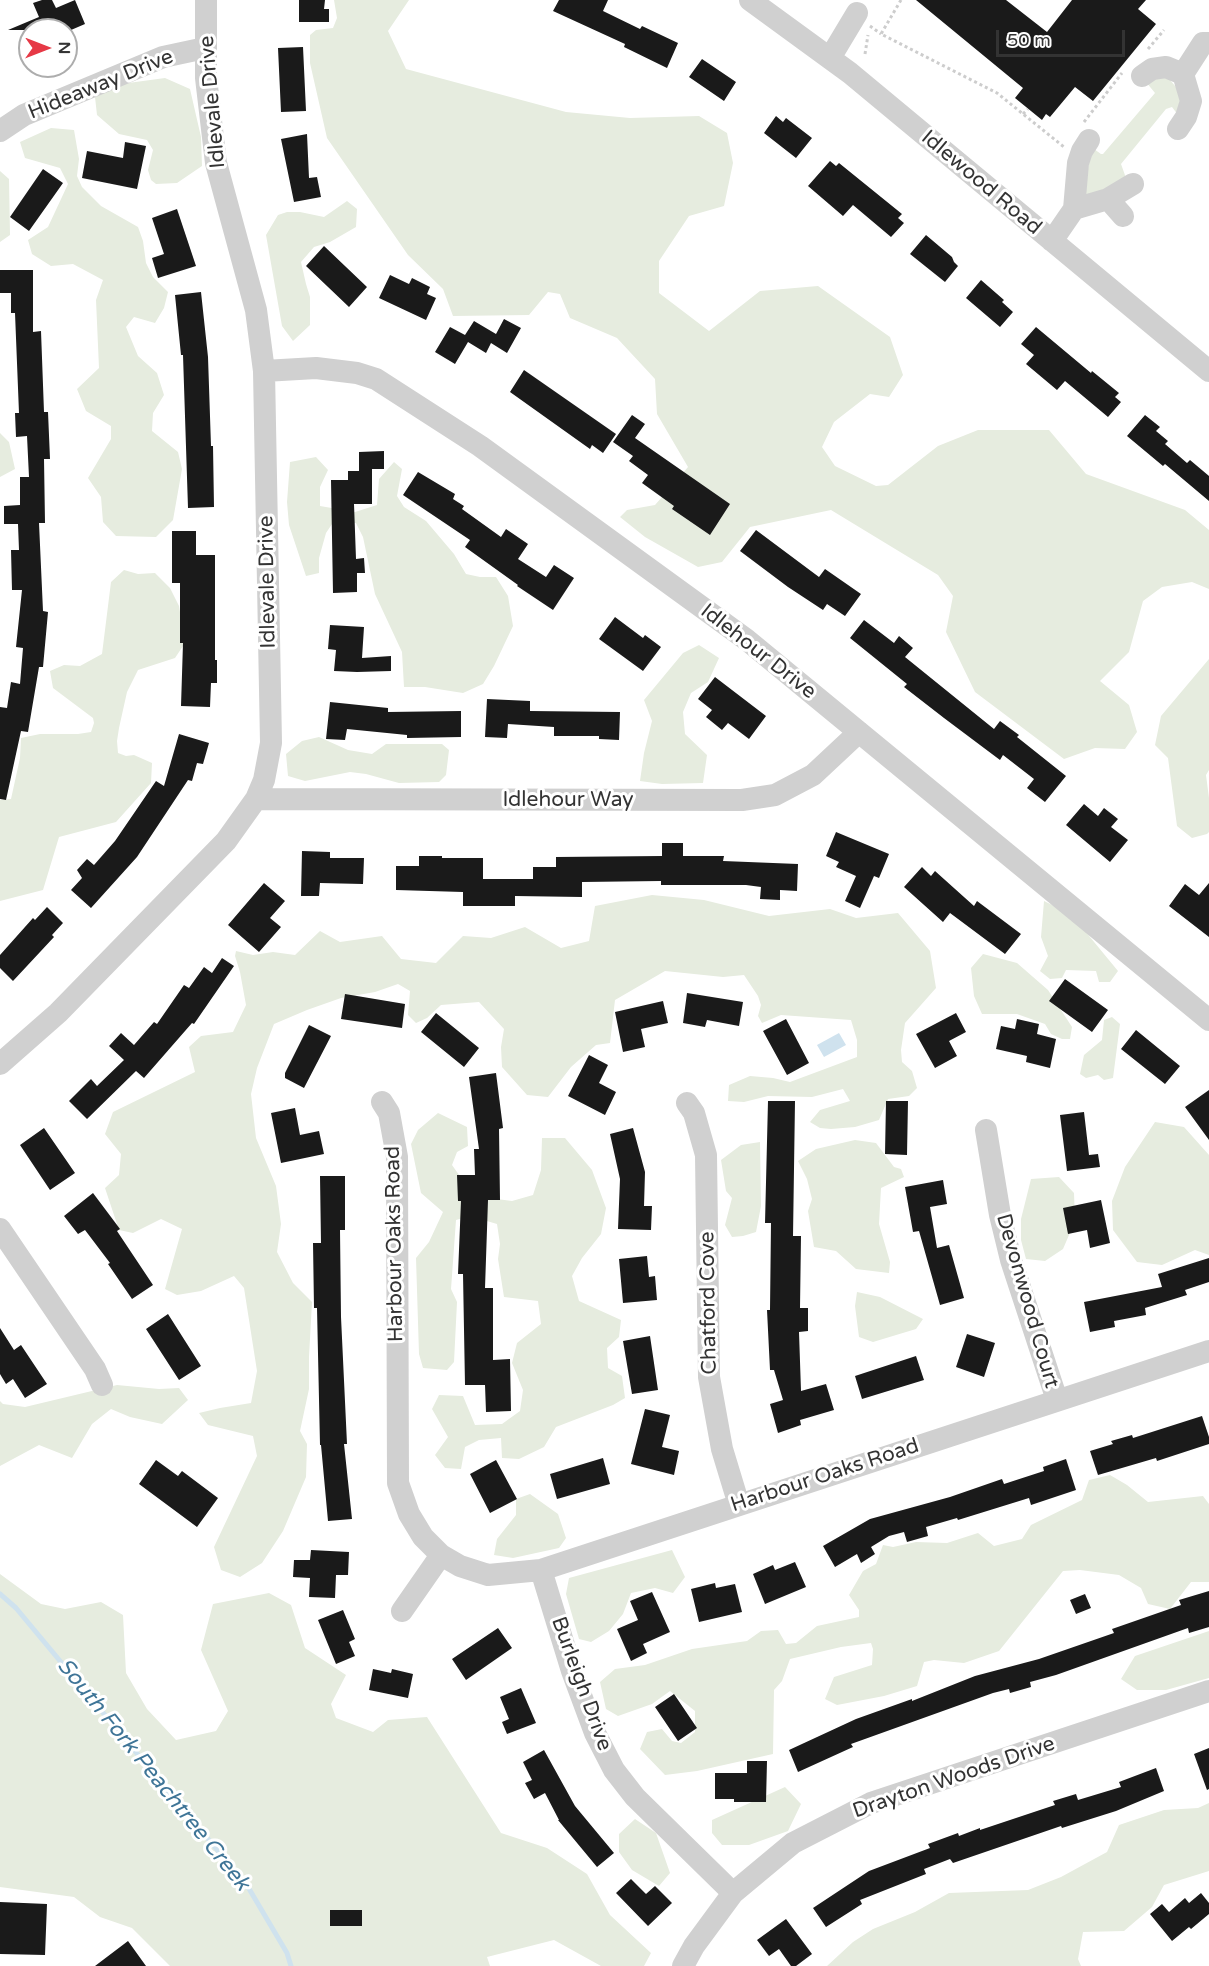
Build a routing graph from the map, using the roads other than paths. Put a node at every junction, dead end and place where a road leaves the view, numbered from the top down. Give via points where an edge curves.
1 (206, 0) edge
2 (750, 0) edge
3 (857, 13) dead end
4 (1209, 43) edge
5 (205, 48) junction
6 (830, 58) junction
7 (1142, 67) road end
8 (1183, 74) junction
9 (1178, 129) dead end
10 (0, 131) edge
11 (1078, 138) road end
12 (1133, 184) dead end
13 (1108, 199) junction
14 (1074, 210) junction
15 (1124, 216) dead end
16 (1052, 241) junction
17 (264, 371) junction
18 (1209, 371) edge
19 (859, 732) junction
20 (256, 799) junction
21 (1209, 1020) edge
22 (0, 1064) edge
23 (382, 1102) dead end
24 (687, 1103) dead end
25 (986, 1130) dead end
26 (0, 1229) edge
27 (1209, 1351) edge
28 (102, 1384) dead end
29 (1057, 1400) junction
30 (739, 1505) junction
31 (441, 1555) junction
32 (542, 1570) junction
33 (402, 1611) dead end
34 (1209, 1691) edge
35 (733, 1893) junction
36 (683, 1966) edge

1 - 5 street, Idlevale Drive
2 - 6 street, Idlewood Road
3 - 6 street
4 - 8 street via 1203,43
5 - 10 street, Hideaway Drive via 163,57 24,115
5 - 17 street, Idlevale Drive via 216,163 256,310
6 - 16 street, Idlewood Road
7 - 8 street via 1166,67
8 - 9 street via 1191,101
11 - 14 street via 1082,151
12 - 13 street
13 - 14 street
13 - 15 street
14 - 16 street
16 - 18 street, Idlewood Road
17 - 19 street, Idlehour Drive via 316,368 376,379 480,446 747,640
17 - 20 street, Idlevale Drive via 271,743
19 - 20 street, Idlehour Way via 813,775 775,795 742,800
19 - 21 street, Idlehour Drive
20 - 22 street, Idlevale Drive via 226,841 58,1013
23 - 31 street, Harbour Oaks Road via 389,1113 397,1157 398,1483 409,1514 423,1537
24 - 30 street, Chatford Cove via 694,1113 706,1155 710,1377 722,1449
25 - 29 street, Devonwood Court via 1011,1260
26 - 28 street
27 - 29 street, Harbour Oaks Road
29 - 30 street, Harbour Oaks Road
30 - 32 street, Harbour Oaks Road
31 - 32 street, Harbour Oaks Road via 488,1575
31 - 33 street
32 - 35 street, Burleigh Drive via 572,1671 595,1733 614,1770
34 - 35 street, Drayton Woods Drive via 872,1803 793,1843
35 - 36 street, Drayton Woods Drive

